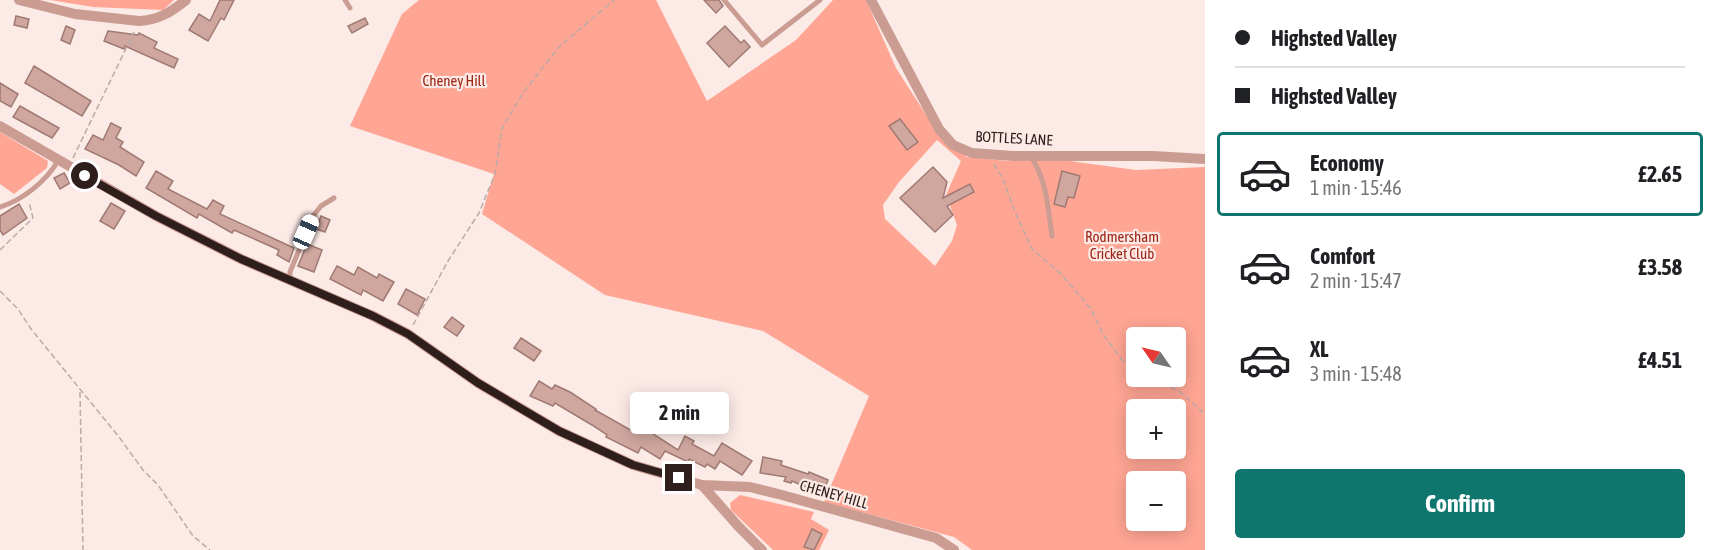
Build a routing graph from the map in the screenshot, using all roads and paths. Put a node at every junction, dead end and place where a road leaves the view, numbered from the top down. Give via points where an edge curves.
1 (19, 0) edge
2 (186, 0) edge
3 (345, 0) edge
4 (614, 0) edge
5 (724, 0) edge
6 (820, 0) edge
7 (871, 0) edge
8 (350, 8) dead end
9 (139, 21) junction
10 (0, 126) edge
11 (986, 154) junction
12 (1030, 156) junction
13 (1205, 159) edge
14 (58, 161) junction
15 (69, 166) junction
16 (28, 193) junction
17 (334, 198) dead end
18 (0, 207) edge
19 (1052, 236) dead end
20 (0, 250) edge
21 (290, 282) junction
22 (0, 291) edge
23 (408, 334) junction
24 (1126, 363) edge
25 (1170, 387) edge
26 (80, 390) junction
27 (1205, 414) edge
28 (702, 485) junction
29 (83, 550) edge
30 (210, 550) edge
31 (762, 550) edge
32 (954, 550) edge

1 - 9 street via 75,14
2 - 9 street via 167,15
3 - 8 lane
4 - 23 path via 559,47 523,93 502,128 495,174 479,213
5 - 6 lane via 762,45
7 - 11 street, BOTTLES LANE via 939,129 953,145
9 - 15 path
10 - 14 street, CHENEY HILL
11 - 12 street, BOTTLES LANE
11 - 24 path via 1003,179 1032,249 1062,275 1091,309 1103,334
12 - 13 street, BOTTLES LANE
12 - 19 lane via 1043,182
14 - 15 street, CHENEY HILL
14 - 16 lane
15 - 21 street, CHENEY HILL via 156,216
16 - 18 lane
16 - 20 path via 33,218
17 - 21 lane via 313,216 290,272
21 - 23 street, CHENEY HILL
22 - 26 path
23 - 28 street, CHENEY HILL via 478,383 559,431 633,465
25 - 27 path
26 - 29 path
26 - 30 path via 158,485 193,536
28 - 31 street
28 - 32 street, CHENEY HILL via 750,487 782,495 936,538

